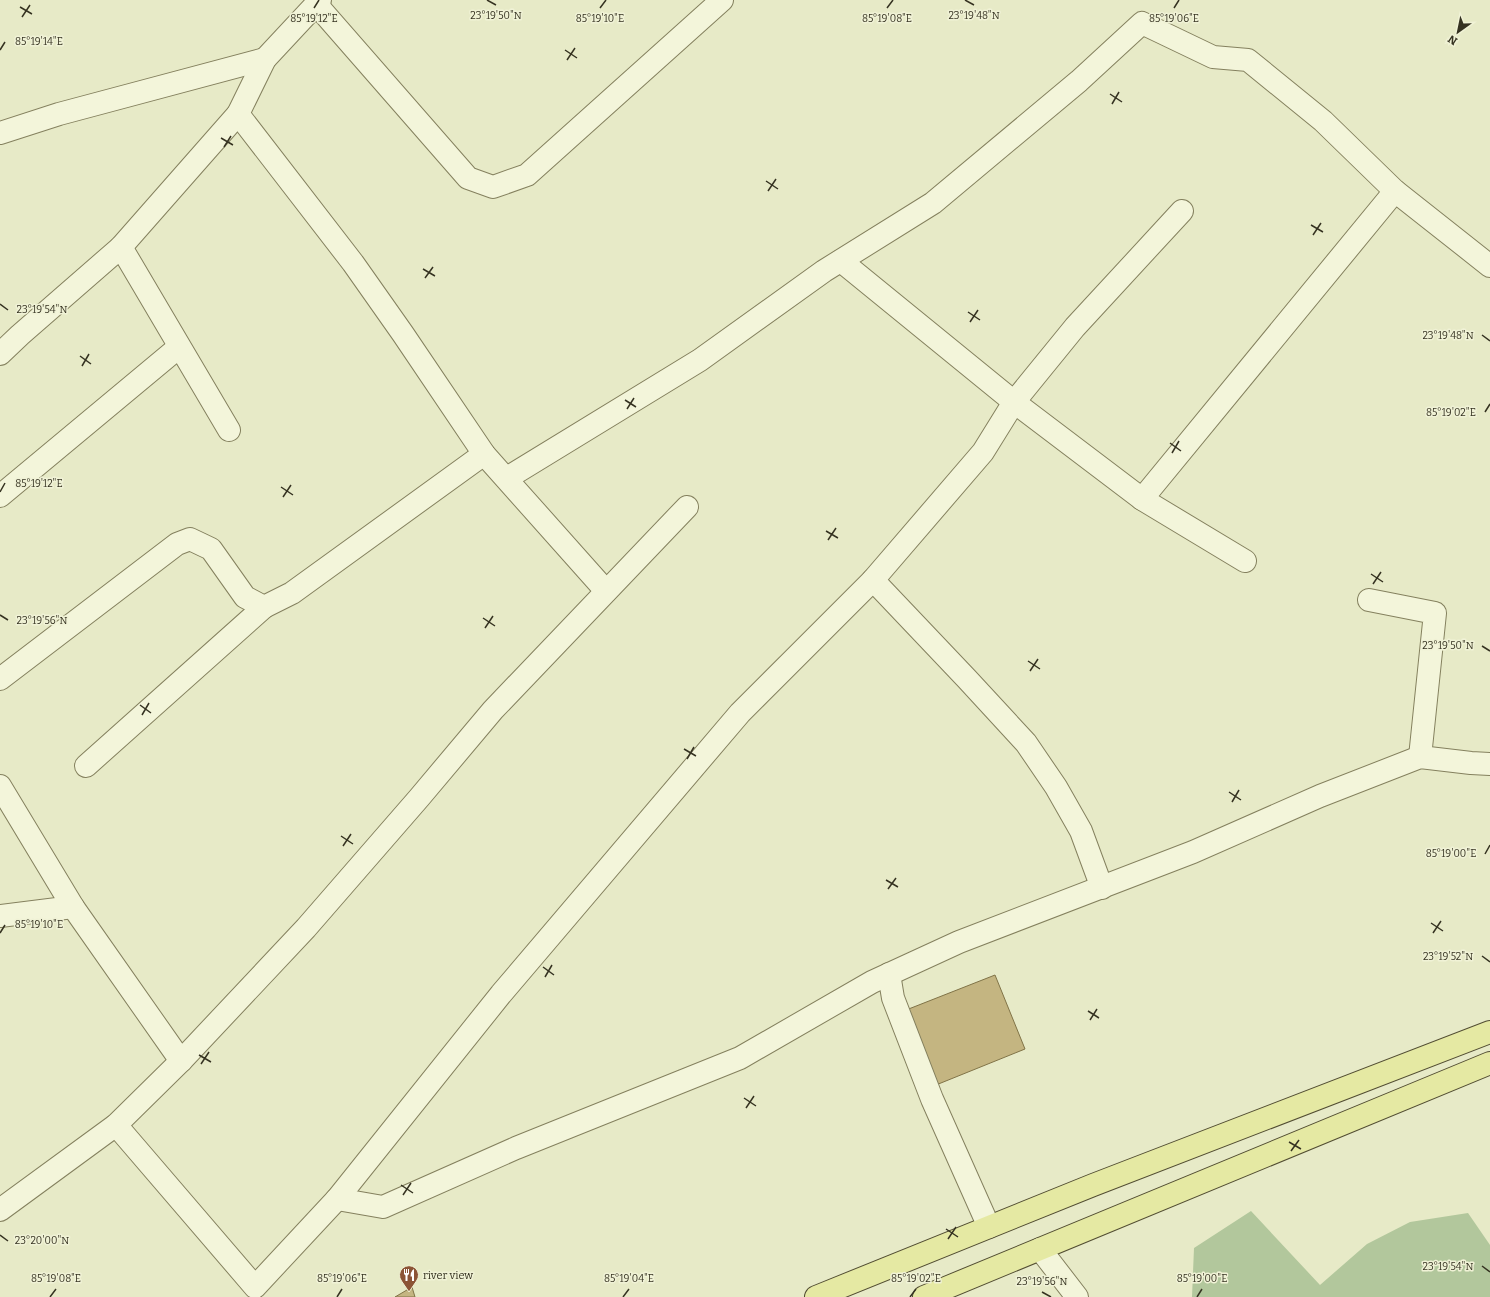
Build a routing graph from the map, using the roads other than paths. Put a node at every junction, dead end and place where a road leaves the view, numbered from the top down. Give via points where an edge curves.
1 (722, 0) edge
2 (318, 2) edge
3 (264, 59) junction
4 (238, 114) junction
5 (0, 133) edge
6 (1394, 190) junction
7 (1182, 211) dead end
8 (121, 247) junction
9 (841, 261) junction
10 (1490, 266) edge
11 (179, 347) junction
12 (0, 354) edge
13 (1014, 402) junction
14 (229, 430) dead end
15 (484, 454) junction
16 (507, 478) junction
17 (0, 496) edge
18 (1142, 499) junction
19 (687, 507) dead end
20 (1244, 561) dead end
21 (873, 580) junction
22 (606, 591) junction
23 (1369, 600) dead end
24 (264, 607) junction
25 (0, 679) edge
26 (1420, 757) junction
27 (1490, 764) edge
28 (86, 766) dead end
29 (0, 786) edge
30 (1102, 888) junction
31 (73, 907) junction
32 (0, 916) edge
33 (889, 974) junction
34 (1490, 1032) edge
35 (182, 1062) junction
36 (1490, 1063) edge
37 (116, 1125) junction
38 (337, 1199) junction
39 (0, 1210) edge
40 (989, 1227) junction
41 (1040, 1250) junction
42 (263, 1292) edge
43 (816, 1297) edge
44 (924, 1297) edge
45 (1078, 1297) edge

1 - 2 street via 527,175 494,187 468,178
2 - 3 street
3 - 4 street
3 - 5 street via 59,114
4 - 8 street
4 - 15 street via 353,262
6 - 9 street via 1323,121 1248,60 1213,57 1142,24 1079,81 933,203
6 - 10 street
6 - 18 street
7 - 13 street via 1076,328
8 - 11 street
8 - 12 street
9 - 13 street
9 - 16 street via 700,360
11 - 14 street
11 - 17 street
13 - 18 street
13 - 21 street via 983,452
15 - 16 street
15 - 24 street via 292,593
16 - 22 street
18 - 20 street
19 - 22 street
21 - 30 street via 1026,744 1056,787 1080,831
21 - 38 street via 740,713 501,994
22 - 35 street via 492,710 306,928
23 - 26 street via 1435,613
24 - 25 street via 245,597 211,549 190,539 177,544
24 - 28 street
26 - 27 street
26 - 30 street via 1320,796 1193,852
29 - 31 street
30 - 33 street via 959,942
31 - 32 street
31 - 35 street
33 - 38 street via 740,1058 516,1148 383,1207
33 - 40 street via 893,998 932,1099
34 - 40 main road
35 - 37 street
36 - 41 main road
37 - 39 street
37 - 42 street
38 - 42 street
40 - 43 main road
41 - 44 main road
41 - 45 street

